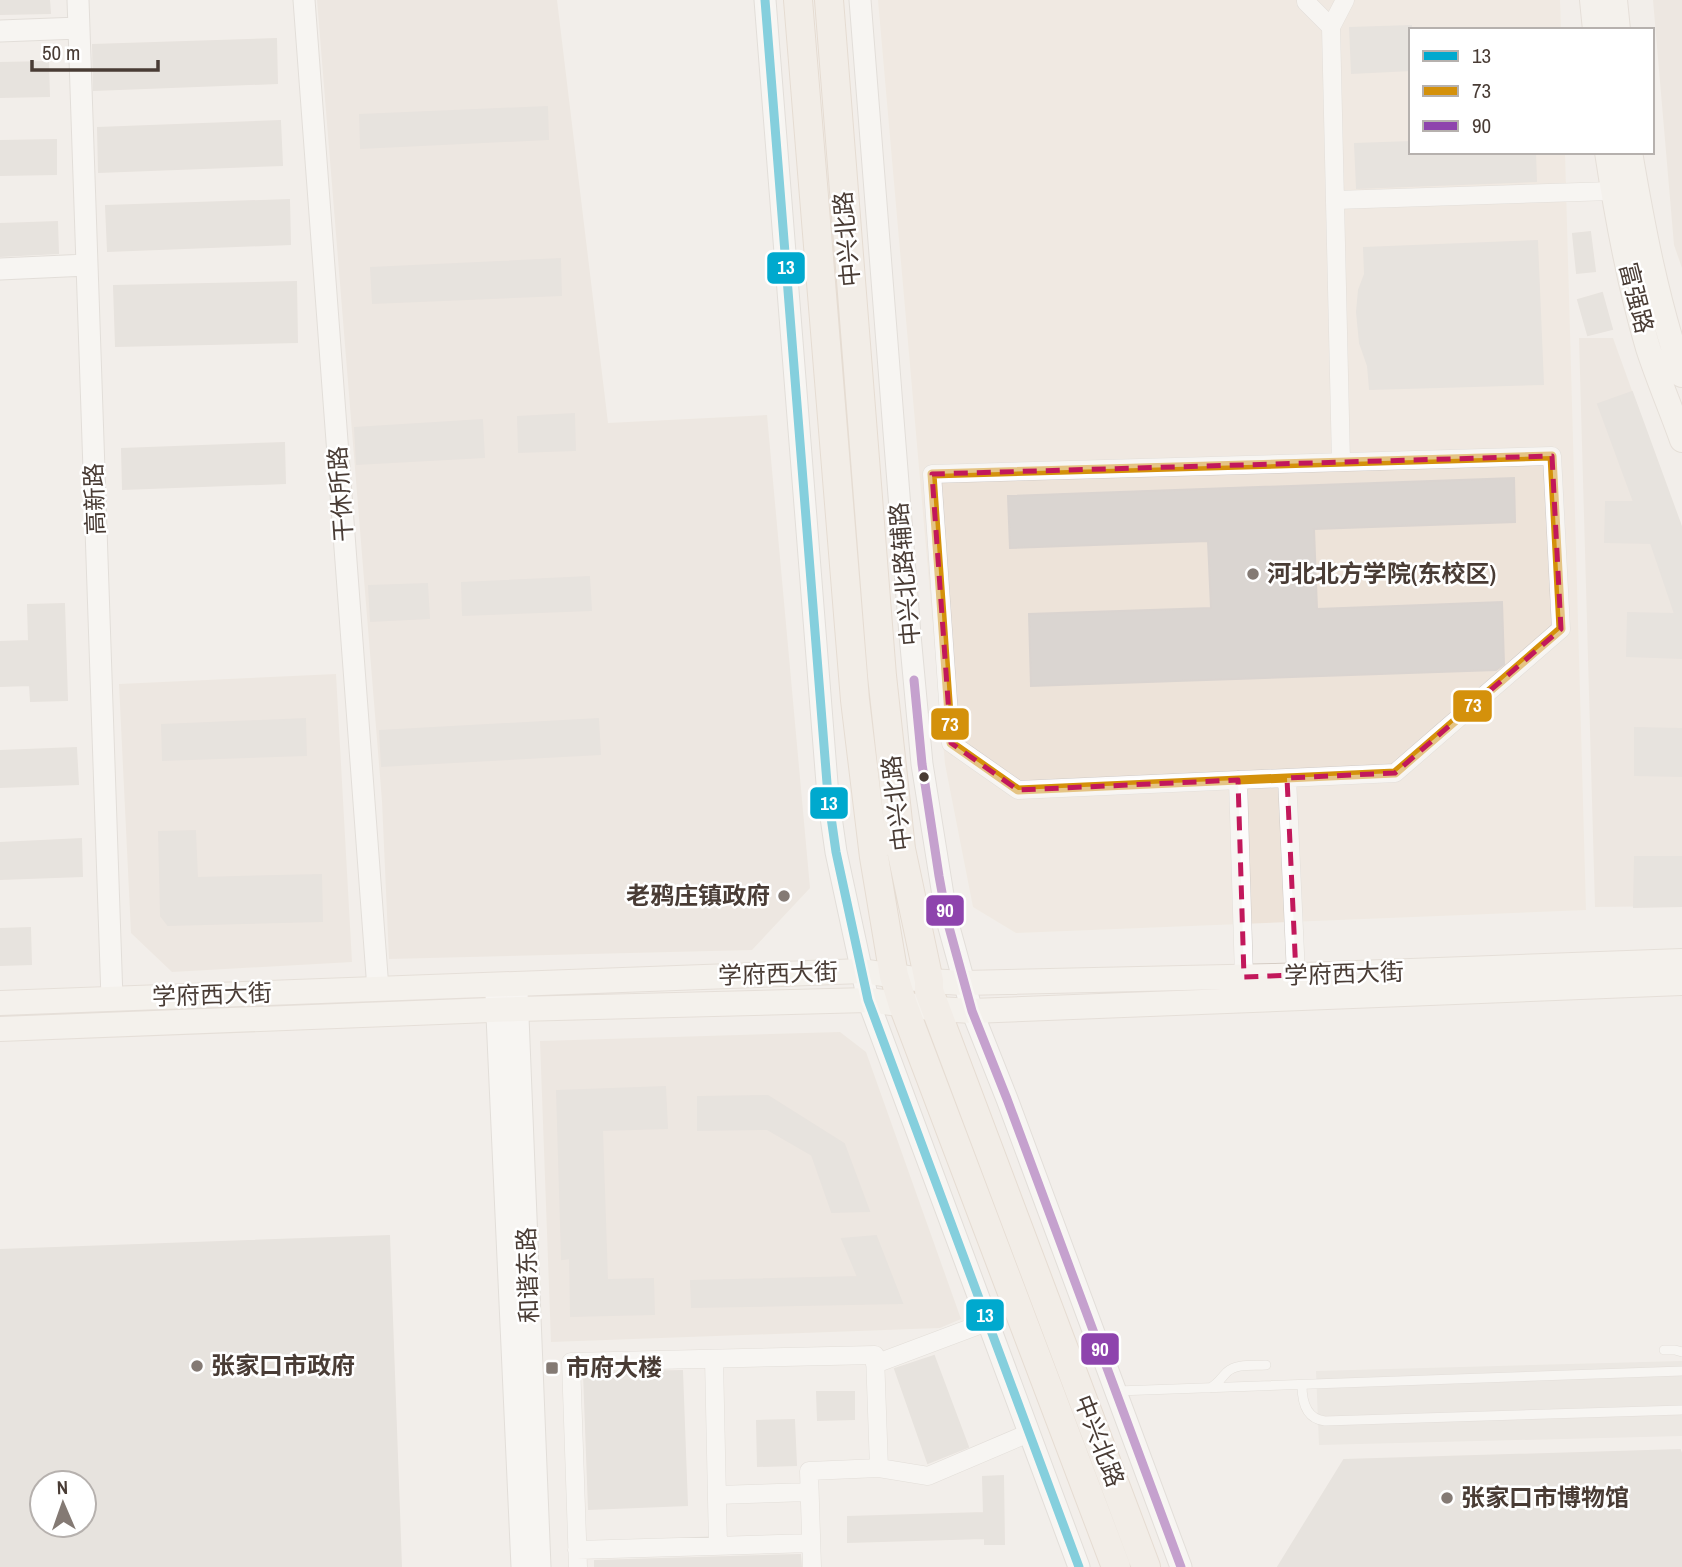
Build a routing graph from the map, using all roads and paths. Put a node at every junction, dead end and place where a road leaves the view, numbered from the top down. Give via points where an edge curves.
1 (78, 0) edge
2 (304, 0) edge
3 (765, 0) edge
4 (798, 0) edge
5 (829, 0) edge
6 (860, 0) edge
7 (1306, 0) edge
8 (1345, 0) edge
9 (1592, 0) edge
10 (1615, 0) edge
11 (1331, 27) junction
12 (79, 28) junction
13 (1595, 28) edge
14 (1618, 28) edge
15 (0, 31) edge
16 (1607, 154) edge
17 (1630, 154) edge
18 (1612, 191) junction
19 (1335, 200) junction
20 (87, 265) junction
21 (0, 269) edge
22 (1682, 375) edge
23 (1682, 440) edge
24 (1341, 462) junction
25 (1287, 778) junction
26 (1238, 780) junction
27 (1682, 961) edge
28 (862, 971) junction
29 (1296, 975) junction
30 (894, 976) junction
31 (1244, 976) junction
32 (929, 981) junction
33 (964, 983) junction
34 (506, 984) junction
35 (1682, 984) edge
36 (378, 989) junction
37 (112, 999) junction
38 (868, 1000) junction
39 (0, 1003) edge
40 (903, 1006) junction
41 (938, 1009) junction
42 (507, 1010) junction
43 (972, 1012) junction
44 (0, 1029) edge
45 (987, 1322) junction
46 (1664, 1350) dead end
47 (1682, 1352) edge
48 (714, 1359) junction
49 (875, 1364) junction
50 (1266, 1365) dead end
51 (1682, 1371) edge
52 (1302, 1385) junction
53 (1210, 1388) junction
54 (1116, 1391) junction
55 (1682, 1410) edge
56 (1029, 1433) junction
57 (878, 1468) junction
58 (809, 1492) junction
59 (717, 1495) junction
60 (811, 1543) junction
61 (718, 1546) junction
62 (578, 1559) edge
63 (522, 1567) edge
64 (540, 1567) edge
65 (812, 1567) edge
66 (1079, 1567) edge
67 (1116, 1567) edge
68 (1146, 1567) edge
69 (1181, 1567) edge

1 - 12 street, 高新路
2 - 36 street, 干休所路
3 - 28 street via 828,796
4 - 30 main road, 中兴北路 via 855,700
5 - 32 main road, 中兴北路 via 882,676 901,849
6 - 33 street, 中兴北路辅路 via 922,764 947,920
7 - 11 street
8 - 11 street
9 - 13 main road
10 - 14 main road
11 - 19 street
12 - 15 street
12 - 20 street, 高新路
16 - 18 main road, 富强路
17 - 22 main road, 富强路 via 1654,278
18 - 19 street
18 - 23 main road, 富强路 via 1648,349
19 - 24 street
20 - 21 street
20 - 37 street, 高新路
24 - 25 street via 1552,456 1561,629 1395,773
24 - 26 street via 932,474 951,743 1018,790
25 - 26 street
25 - 29 street
26 - 31 street
27 - 29 main road, 学府西大街
28 - 30 main road, 学府西大街
28 - 34 main road, 学府西大街
28 - 38 street
29 - 31 main road, 学府西大街
30 - 32 main road, 学府西大街
30 - 40 main road, 中兴北路
31 - 33 main road, 学府西大街
32 - 33 main road, 学府西大街
32 - 41 main road, 中兴北路
33 - 43 street, 中兴北路辅路
34 - 36 main road, 学府西大街
34 - 42 street, 和谐东路
35 - 43 main road, 学府西大街
36 - 37 main road, 学府西大街
37 - 39 main road, 学府西大街
38 - 40 main road, 学府西大街
38 - 42 main road, 学府西大街
38 - 45 street
40 - 41 main road, 学府西大街
40 - 67 main road, 中兴北路
41 - 43 main road, 学府西大街
41 - 68 main road, 中兴北路
42 - 44 main road, 学府西大街
42 - 63 street, 和谐东路
42 - 64 street, 和谐东路
43 - 54 street, 中兴北路辅路
45 - 49 street
45 - 56 street
46 - 47 lane
48 - 49 street via 875,1355
48 - 59 street
48 - 62 street via 571,1362
49 - 57 street
50 - 53 lane via 1233,1368
51 - 52 lane
52 - 53 lane
52 - 55 lane via 1308,1412 1325,1422
53 - 54 lane
54 - 69 street, 中兴北路辅路
56 - 57 street via 928,1476
56 - 66 street
57 - 58 street via 809,1471
58 - 59 street
58 - 60 street
59 - 61 street
60 - 61 street
60 - 65 street
61 - 62 street

